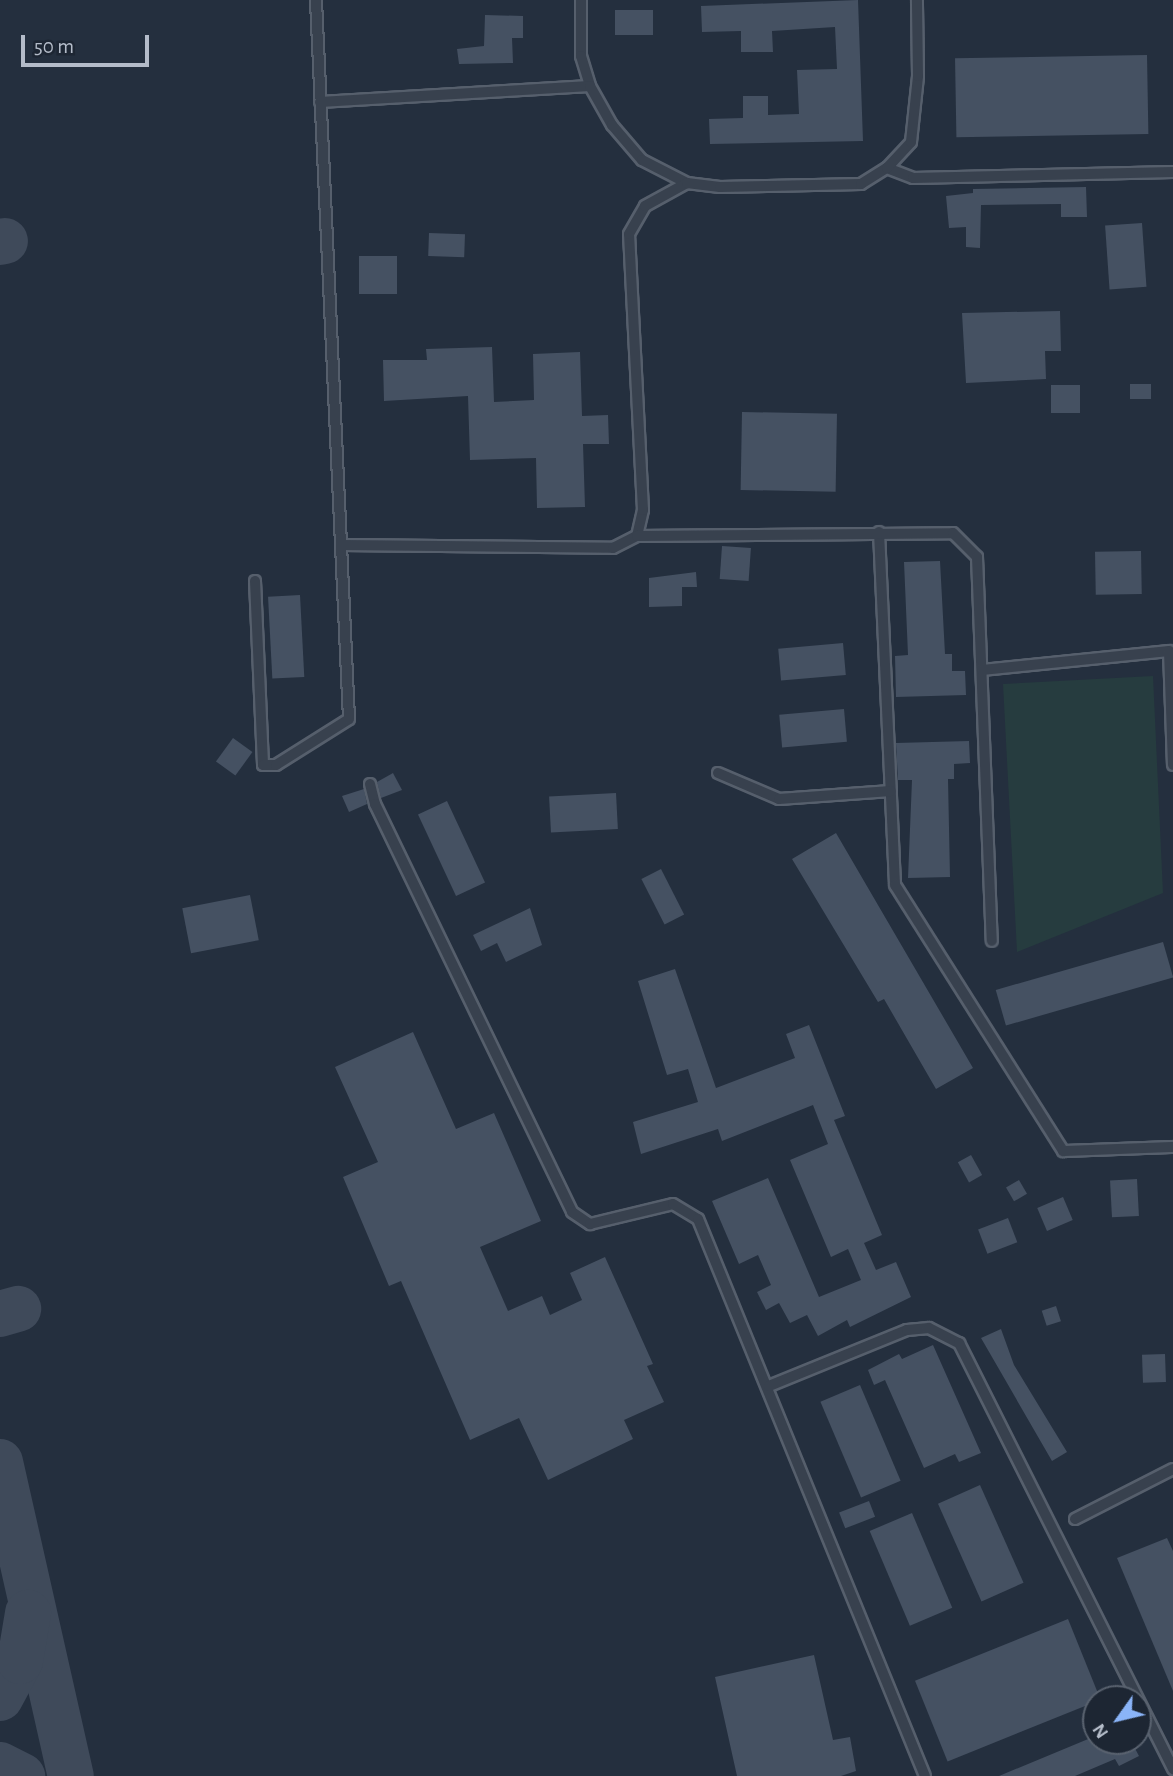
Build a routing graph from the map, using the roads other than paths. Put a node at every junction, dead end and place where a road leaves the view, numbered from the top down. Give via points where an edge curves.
1 (316, 0) edge
2 (581, 0) edge
3 (917, 0) edge
4 (590, 86) junction
5 (320, 102) junction
6 (887, 168) junction
7 (1173, 172) edge
8 (687, 183) junction
9 (879, 532) junction
10 (637, 536) junction
11 (341, 545) junction
12 (255, 581) dead end
13 (982, 670) junction
14 (1173, 765) edge
15 (718, 773) dead end
16 (370, 784) dead end
17 (891, 791) junction
18 (992, 941) dead end
19 (1173, 1147) edge
20 (769, 1386) junction
21 (1173, 1469) edge
22 (1075, 1519) dead end
23 (1173, 1769) edge
24 (925, 1776) edge

1 - 5 lane
2 - 4 lane via 581,56
3 - 6 lane via 918,76 911,142
4 - 5 lane
4 - 8 lane via 612,125 642,160
5 - 11 lane
6 - 7 lane via 913,178
6 - 8 lane via 861,184 720,187
8 - 10 lane via 645,206 629,234 643,510
9 - 10 lane
9 - 13 lane via 953,533 977,557
9 - 17 lane
10 - 11 lane via 613,548
11 - 12 lane via 349,719 276,765 263,765
13 - 14 lane via 1169,651
13 - 18 lane
15 - 17 lane via 779,799
16 - 20 lane via 375,804 572,1212 590,1224 660,1205 687,1209 698,1219
17 - 19 lane via 895,885 1063,1151
20 - 23 lane via 907,1330 929,1328 959,1343
20 - 24 lane
21 - 22 lane

